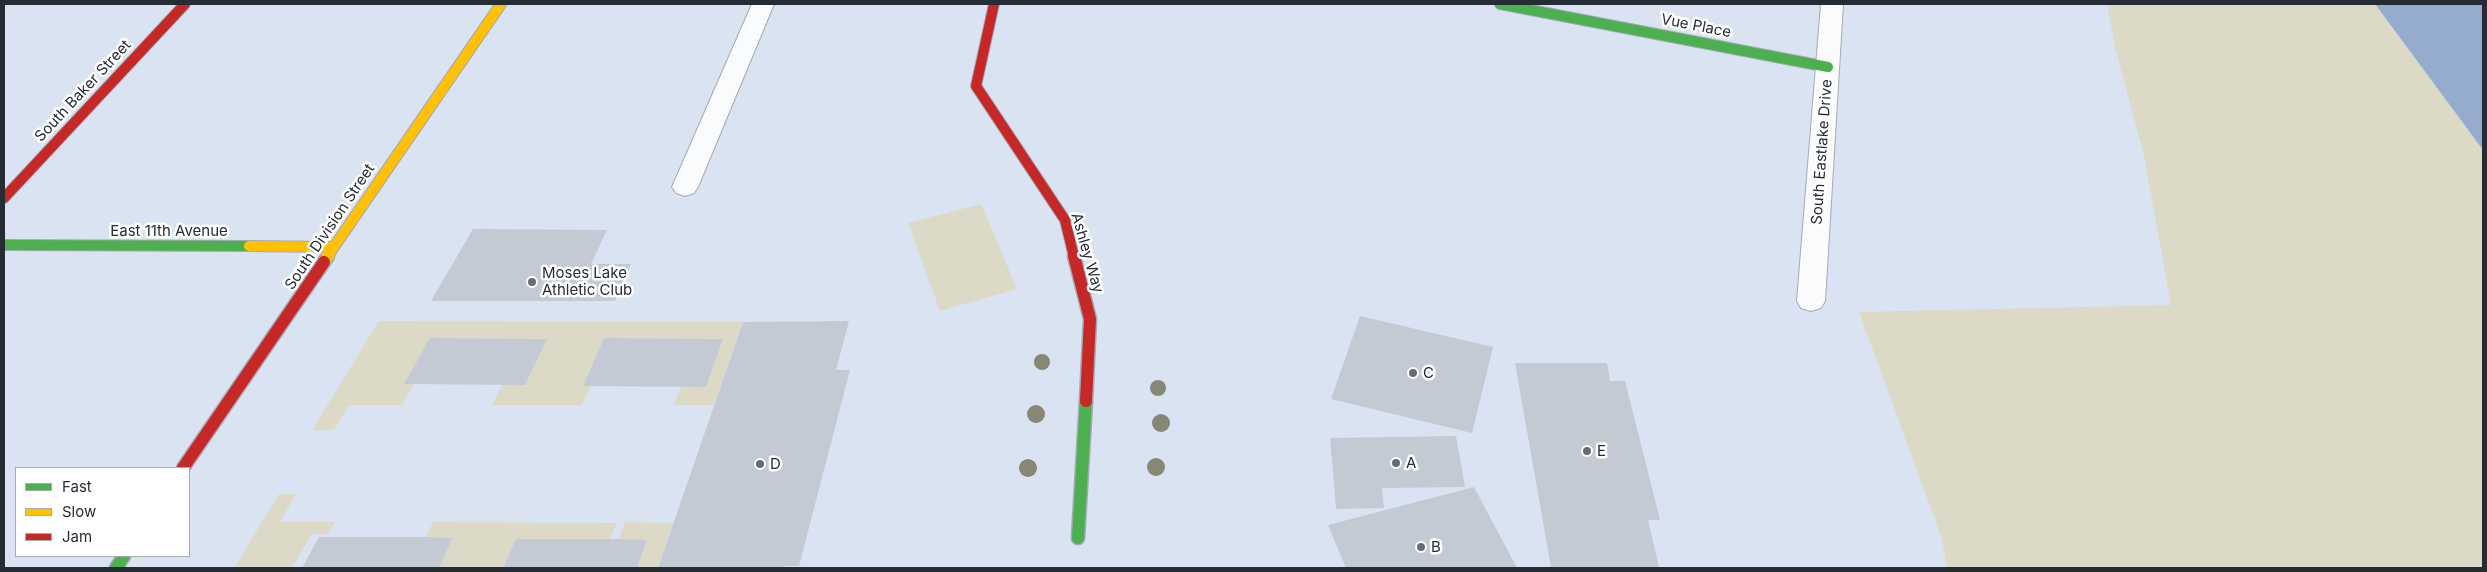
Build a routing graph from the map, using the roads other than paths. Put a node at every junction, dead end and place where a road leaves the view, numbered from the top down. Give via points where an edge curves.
1 (185, 4) edge
2 (501, 4) edge
3 (763, 4) edge
4 (994, 4) edge
5 (1500, 4) edge
6 (1832, 4) edge
7 (1828, 67) junction
8 (685, 187) dead end
9 (4, 198) edge
10 (4, 245) edge
11 (334, 247) junction
12 (1811, 301) dead end
13 (185, 467) edge
14 (1078, 538) dead end
15 (123, 557) edge
16 (116, 568) edge

1 - 9 street, South Baker Street
2 - 11 street, South Division Street
3 - 8 street
4 - 14 street, Ashley Way via 976,86 1065,220 1090,319
5 - 7 street, Vue Place
6 - 7 street, South Eastlake Drive
7 - 12 street, South Eastlake Drive
10 - 11 street, East 11th Avenue
11 - 13 street, South Division Street
15 - 16 street

